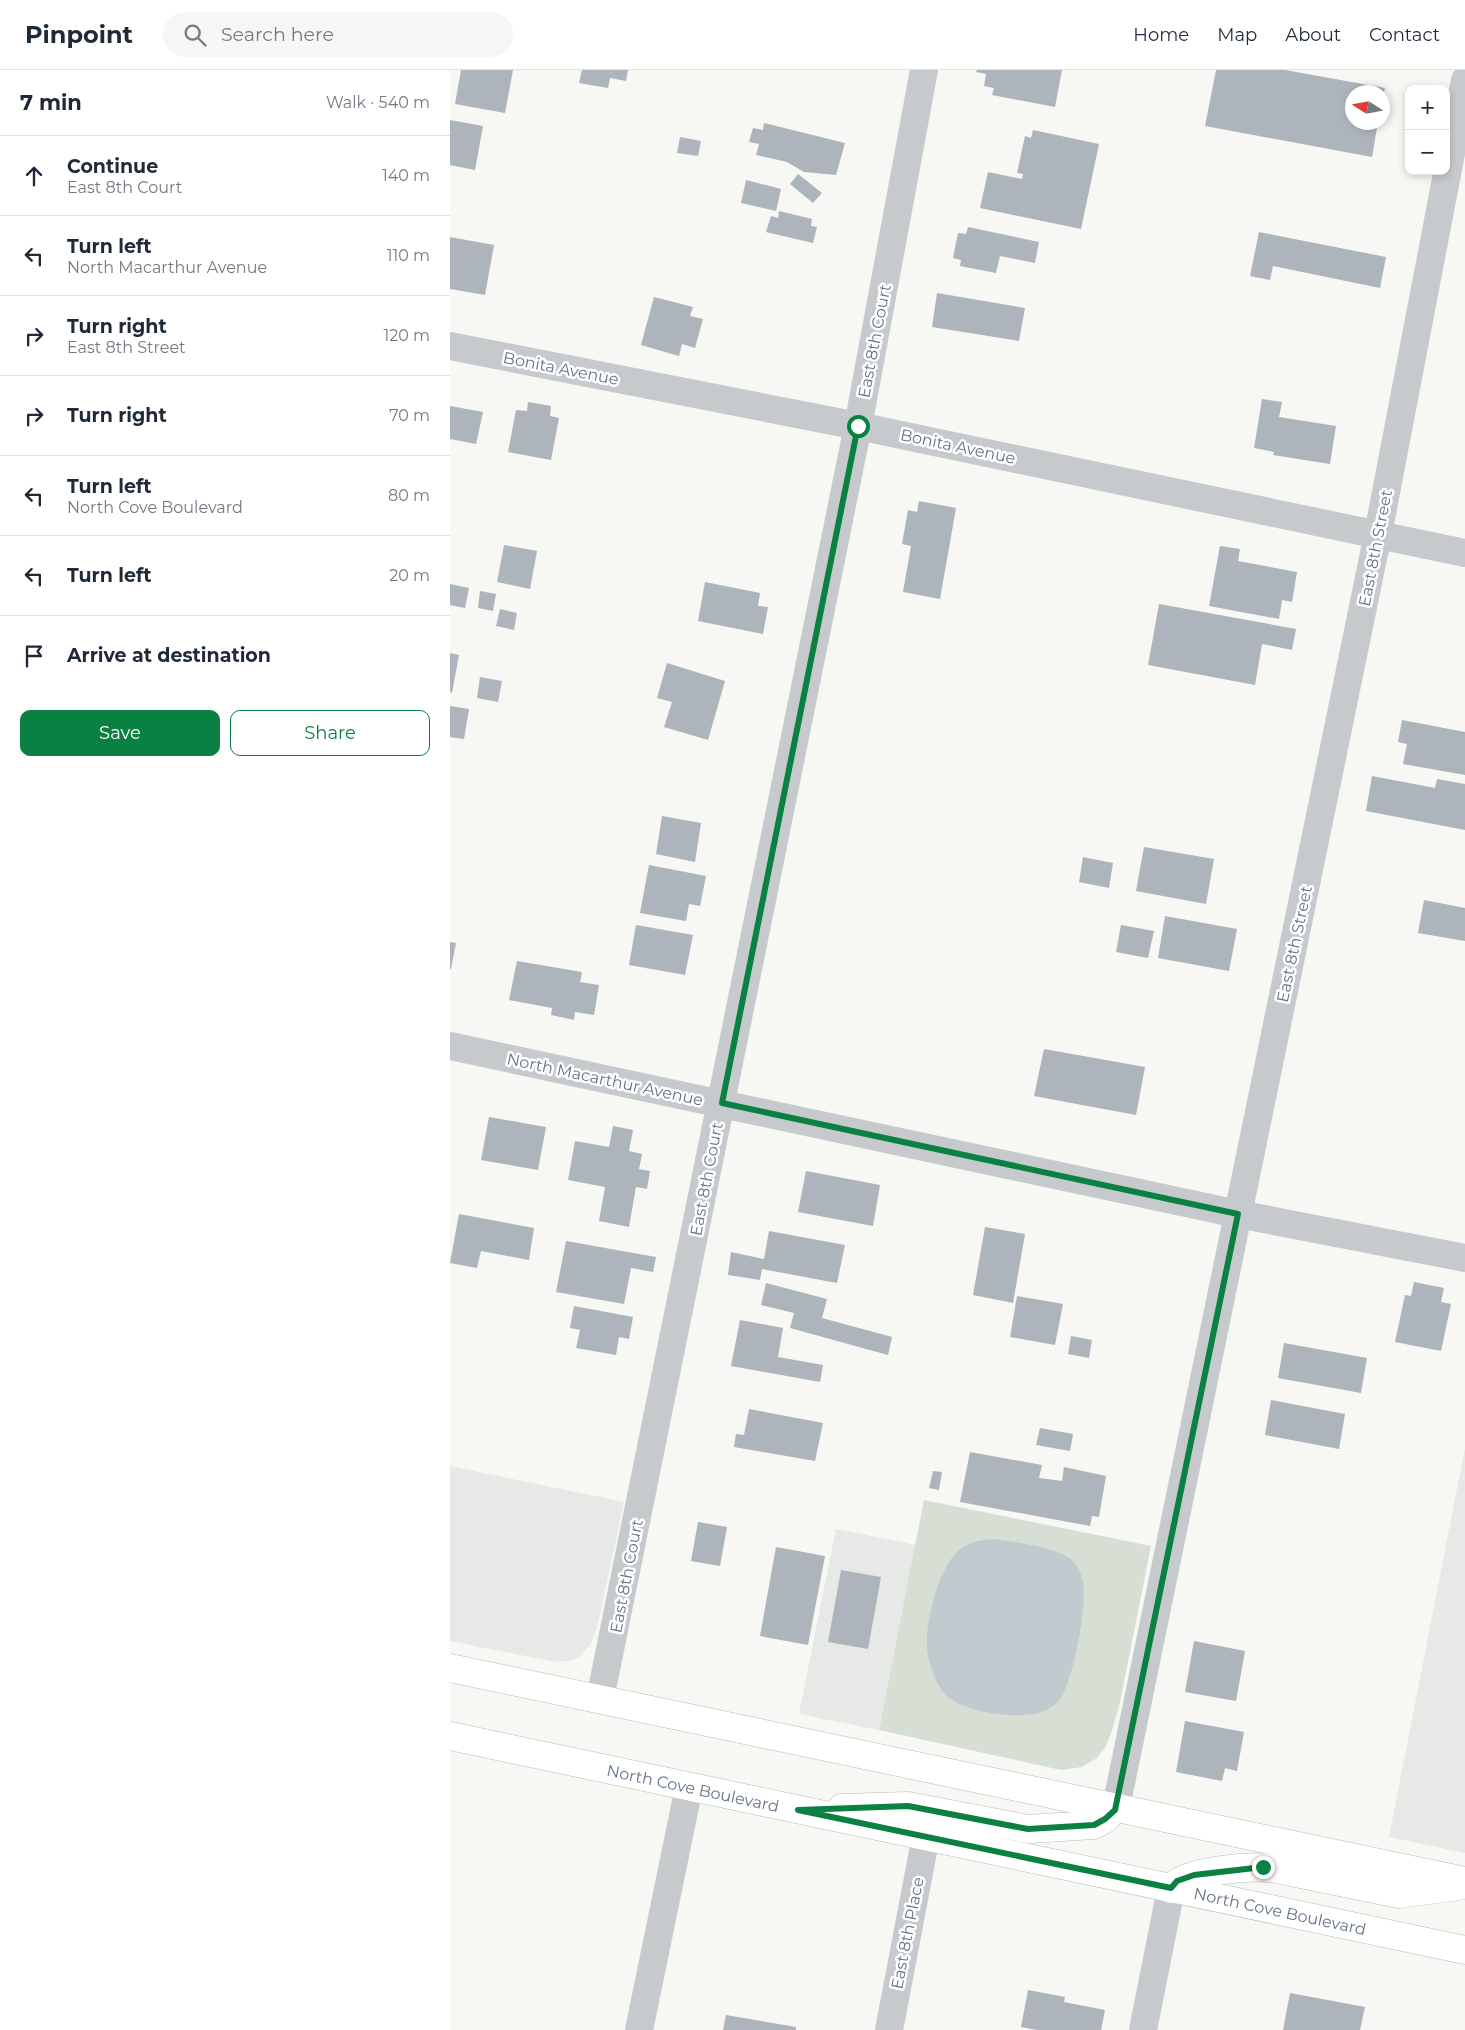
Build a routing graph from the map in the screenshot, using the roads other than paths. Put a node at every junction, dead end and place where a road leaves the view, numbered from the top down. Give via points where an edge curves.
1 (924, 70) edge
2 (1465, 80) edge
3 (450, 346) edge
4 (858, 426) junction
5 (1378, 534) junction
6 (1465, 553) edge
7 (450, 1046) edge
8 (722, 1103) junction
9 (1238, 1214) junction
10 (1465, 1258) edge
11 (450, 1668) edge
12 (491, 1677) junction
13 (450, 1680) edge
14 (600, 1699) junction
15 (450, 1736) edge
16 (689, 1787) junction
17 (1116, 1807) junction
18 (798, 1810) junction
19 (926, 1836) junction
20 (1465, 1881) edge
21 (1465, 1885) edge
22 (1171, 1888) junction
23 (1465, 1950) edge
24 (639, 2030) edge
25 (889, 2030) edge
26 (1143, 2030) edge

1 - 4 street, East 8th Court
2 - 5 street, East 8th Street
3 - 4 street, Bonita Avenue
4 - 5 street, Bonita Avenue
4 - 8 street, East 8th Court
5 - 6 street, Bonita Avenue
5 - 9 street, East 8th Street
7 - 8 street, North Macarthur Avenue
8 - 9 street, North Macarthur Avenue
8 - 14 street, East 8th Court
9 - 10 street, North Macarthur Avenue
9 - 17 street, East 8th Street
11 - 12 main road
12 - 13 main road
12 - 14 main road
14 - 17 main road
15 - 16 main road, North Cove Boulevard
16 - 18 main road, North Cove Boulevard
16 - 24 street
17 - 18 main road via 1094,1825 1028,1829 908,1806
17 - 20 main road
18 - 19 main road, North Cove Boulevard
19 - 22 main road, North Cove Boulevard
19 - 25 street, East 8th Place
21 - 22 main road via 1399,1894 1255,1866 1194,1875 1177,1881
22 - 23 main road, North Cove Boulevard
22 - 26 street

